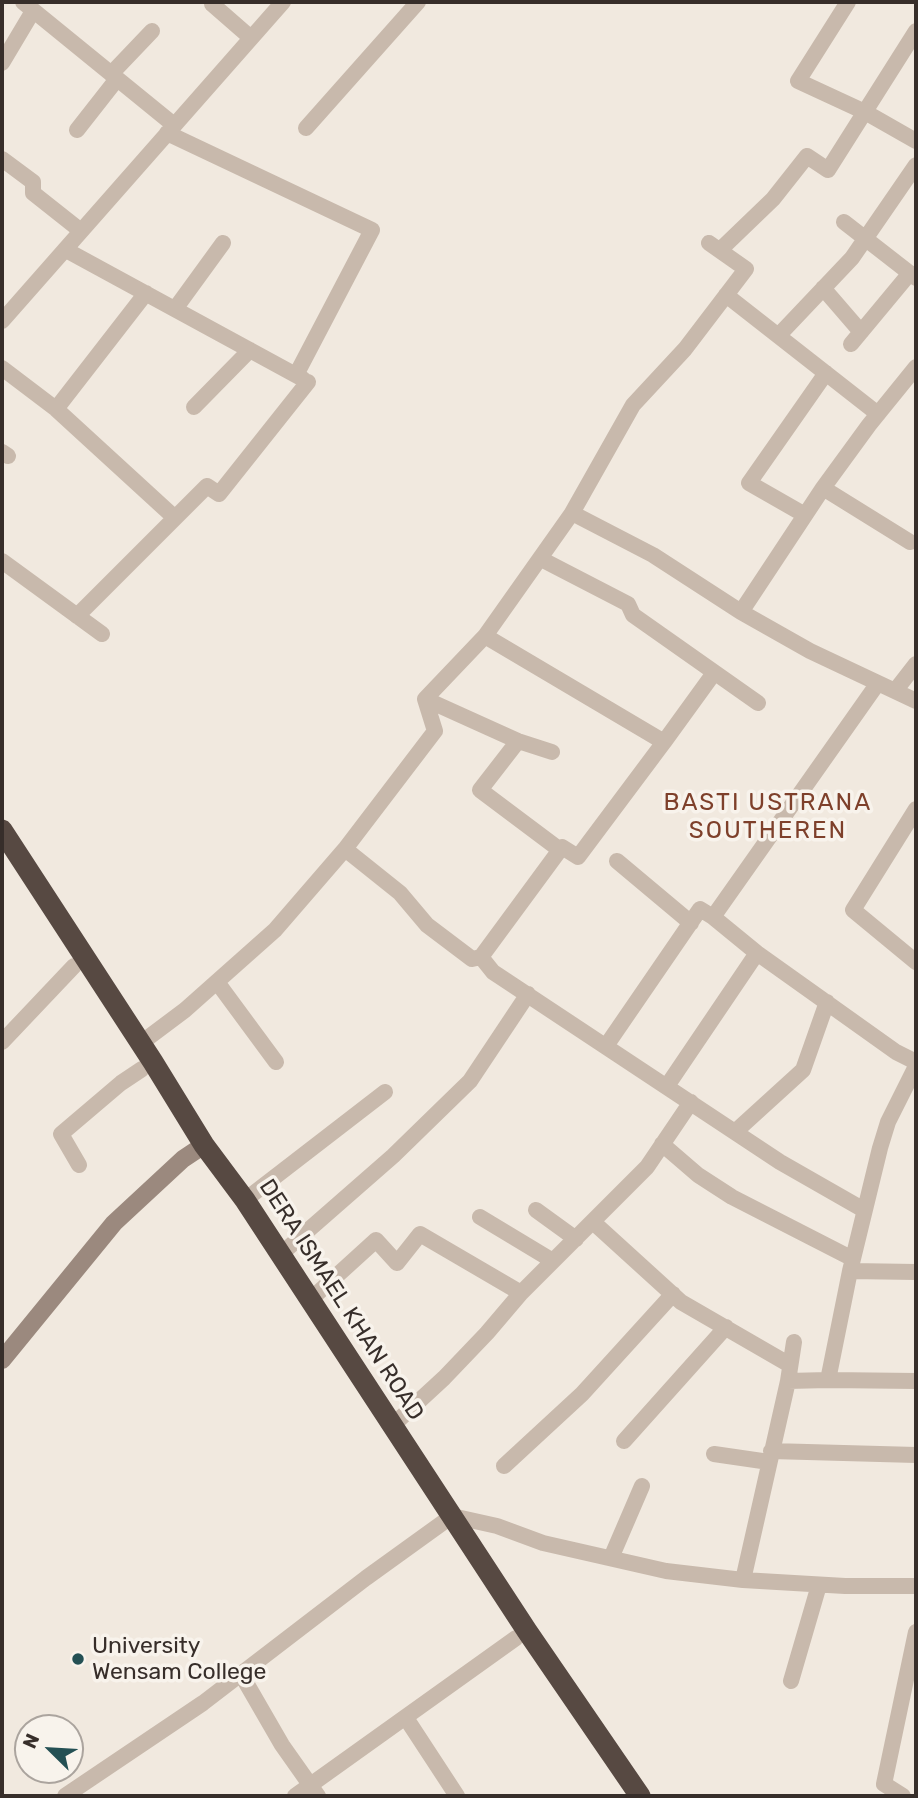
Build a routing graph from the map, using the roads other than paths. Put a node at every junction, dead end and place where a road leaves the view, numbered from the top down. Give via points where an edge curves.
1 (214, 2) edge
2 (283, 2) edge
3 (418, 2) edge
4 (848, 2) edge
5 (28, 7) edge
6 (152, 31) dead end
7 (916, 31) edge
8 (251, 37) junction
9 (2, 64) edge
10 (114, 76) junction
11 (865, 112) junction
12 (306, 128) dead end
13 (171, 129) junction
14 (77, 130) dead end
15 (916, 141) edge
16 (2, 159) edge
17 (916, 165) edge
18 (844, 222) dead end
19 (81, 231) junction
20 (867, 239) junction
21 (223, 243) dead end
22 (66, 250) junction
23 (913, 275) edge
24 (823, 288) junction
25 (146, 293) junction
26 (726, 295) junction
27 (175, 309) junction
28 (4, 313) edge
29 (779, 335) junction
30 (250, 350) junction
31 (2, 368) edge
32 (916, 368) edge
33 (826, 373) junction
34 (307, 381) junction
35 (194, 407) dead end
36 (56, 409) junction
37 (877, 414) junction
38 (823, 488) junction
39 (572, 513) junction
40 (805, 515) junction
41 (175, 517) junction
42 (910, 542) dead end
43 (541, 559) junction
44 (2, 561) edge
45 (741, 612) junction
46 (77, 616) junction
47 (102, 634) dead end
48 (485, 636) junction
49 (916, 664) edge
50 (713, 673) junction
51 (878, 683) junction
52 (895, 691) junction
53 (425, 699) junction
54 (916, 701) edge
55 (758, 703) dead end
56 (518, 741) junction
57 (664, 742) junction
58 (552, 752) dead end
59 (916, 809) edge
60 (2, 830) edge
61 (345, 849) junction
62 (559, 850) junction
63 (2, 855) edge
64 (617, 861) dead end
65 (713, 917) junction
66 (691, 923) junction
67 (757, 953) junction
68 (481, 957) junction
69 (916, 962) edge
70 (74, 966) junction
71 (217, 982) junction
72 (528, 994) junction
73 (827, 1002) junction
74 (2, 1042) edge
75 (141, 1043) junction
76 (606, 1046) junction
77 (276, 1062) dead end
78 (916, 1064) edge
79 (142, 1069) junction
80 (667, 1086) junction
81 (385, 1092) dead end
82 (691, 1102) junction
83 (736, 1131) junction
84 (662, 1144) junction
85 (199, 1149) junction
86 (79, 1165) dead end
87 (245, 1200) junction
88 (536, 1210) dead end
89 (864, 1210) junction
90 (480, 1217) dead end
91 (593, 1222) junction
92 (576, 1239) junction
93 (281, 1254) junction
94 (553, 1261) junction
95 (851, 1265) junction
96 (916, 1272) edge
97 (521, 1293) junction
98 (673, 1294) junction
99 (310, 1300) junction
100 (726, 1327) junction
101 (794, 1342) dead end
102 (2, 1360) edge
103 (790, 1364) junction
104 (828, 1380) junction
105 (788, 1381) junction
106 (916, 1381) edge
107 (393, 1425) junction
108 (624, 1441) dead end
109 (714, 1454) dead end
110 (916, 1455) edge
111 (770, 1457) junction
112 (503, 1466) dead end
113 (642, 1486) dead end
114 (446, 1520) junction
115 (611, 1558) junction
116 (743, 1580) junction
117 (819, 1584) junction
118 (916, 1586) edge
119 (916, 1632) edge
120 (516, 1639) junction
121 (241, 1674) junction
122 (791, 1681) dead end
123 (406, 1718) junction
124 (315, 1791) edge
125 (65, 1796) edge
126 (295, 1796) edge
127 (457, 1796) edge
128 (623, 1796) edge
129 (640, 1796) edge
130 (903, 1796) edge

1 - 8 street
2 - 8 street
3 - 12 street
4 - 11 street via 798,81
5 - 9 street
5 - 10 street
6 - 10 street
7 - 11 street
8 - 13 street
10 - 13 street
10 - 14 street
11 - 15 street
11 - 26 street via 828,170 807,156 773,199 714,247 746,269
13 - 19 street
13 - 34 street via 372,230
16 - 19 street via 33,182 33,193
17 - 20 street
18 - 20 street
19 - 22 street
20 - 23 street
20 - 24 street
21 - 27 street
22 - 25 street
22 - 28 street
23 - 24 street via 856,338
24 - 29 street
25 - 27 street
25 - 36 street
26 - 29 street
26 - 39 street via 685,349 633,405
27 - 30 street
29 - 33 street
30 - 34 street
30 - 35 street
31 - 36 street
32 - 37 street
33 - 37 street
33 - 40 street via 749,483
34 - 41 street via 219,494 207,486
36 - 41 street
37 - 38 street
38 - 40 street
38 - 42 street
39 - 43 street
39 - 45 street via 653,555
40 - 45 street
41 - 46 street
43 - 48 street
43 - 50 street via 628,604 633,615
44 - 46 street
45 - 51 street
46 - 47 street
48 - 53 street
48 - 57 street
49 - 52 street
50 - 55 street
50 - 57 street
51 - 52 street
51 - 65 street
52 - 54 street
53 - 56 street
53 - 61 street via 435,731
56 - 58 street
56 - 62 street via 480,790
57 - 62 street via 578,857 562,846
59 - 69 street via 853,910
60 - 75 highway, DERA ISMAEL KHAN ROAD
61 - 68 street via 400,893 428,925 472,959
61 - 71 street via 275,930
62 - 68 street
63 - 70 highway, DERA ISMAEL KHAN ROAD
64 - 66 street
65 - 66 street via 700,909
65 - 67 street
66 - 76 street
67 - 73 street
67 - 80 street
68 - 72 street via 493,972
70 - 74 street
70 - 79 highway, DERA ISMAEL KHAN ROAD
71 - 75 street
71 - 77 street
72 - 76 street
72 - 93 street via 470,1081
73 - 78 street
73 - 83 street via 803,1070
75 - 85 highway, DERA ISMAEL KHAN ROAD
76 - 80 street
78 - 89 street via 888,1122
79 - 85 highway, DERA ISMAEL KHAN ROAD
79 - 86 street via 61,1134
80 - 82 street
81 - 87 street
82 - 83 street
82 - 84 street
83 - 89 street
84 - 91 street via 647,1167
84 - 95 street via 732,1197
85 - 87 highway, DERA ISMAEL KHAN ROAD
85 - 102 street via 114,1223
85 - 114 highway, DERA ISMAEL KHAN ROAD via 232,1205
87 - 93 highway, DERA ISMAEL KHAN ROAD
88 - 92 street
89 - 95 street
90 - 94 street
91 - 92 street
91 - 98 street
92 - 94 street
93 - 99 highway, DERA ISMAEL KHAN ROAD
94 - 97 street
95 - 96 street
95 - 104 street
97 - 99 street via 421,1234 397,1263 376,1240
97 - 107 street via 487,1334
98 - 100 street
98 - 112 street via 582,1394
99 - 107 highway, DERA ISMAEL KHAN ROAD
100 - 103 street
100 - 108 street
101 - 103 street
103 - 105 street
104 - 105 street
104 - 106 street
105 - 111 street
107 - 114 highway, DERA ISMAEL KHAN ROAD
109 - 111 street
110 - 111 street
111 - 116 street
113 - 115 street
114 - 115 street via 497,1526 543,1543
114 - 120 highway, DERA ISMAEL KHAN ROAD
114 - 121 street
114 - 129 highway, DERA ISMAEL KHAN ROAD
115 - 116 street via 666,1571
116 - 117 street
117 - 118 street
117 - 122 street
119 - 130 street via 884,1784
120 - 123 street
120 - 128 highway, DERA ISMAEL KHAN ROAD
121 - 124 street
121 - 125 street
123 - 124 street
123 - 127 street
124 - 126 street

